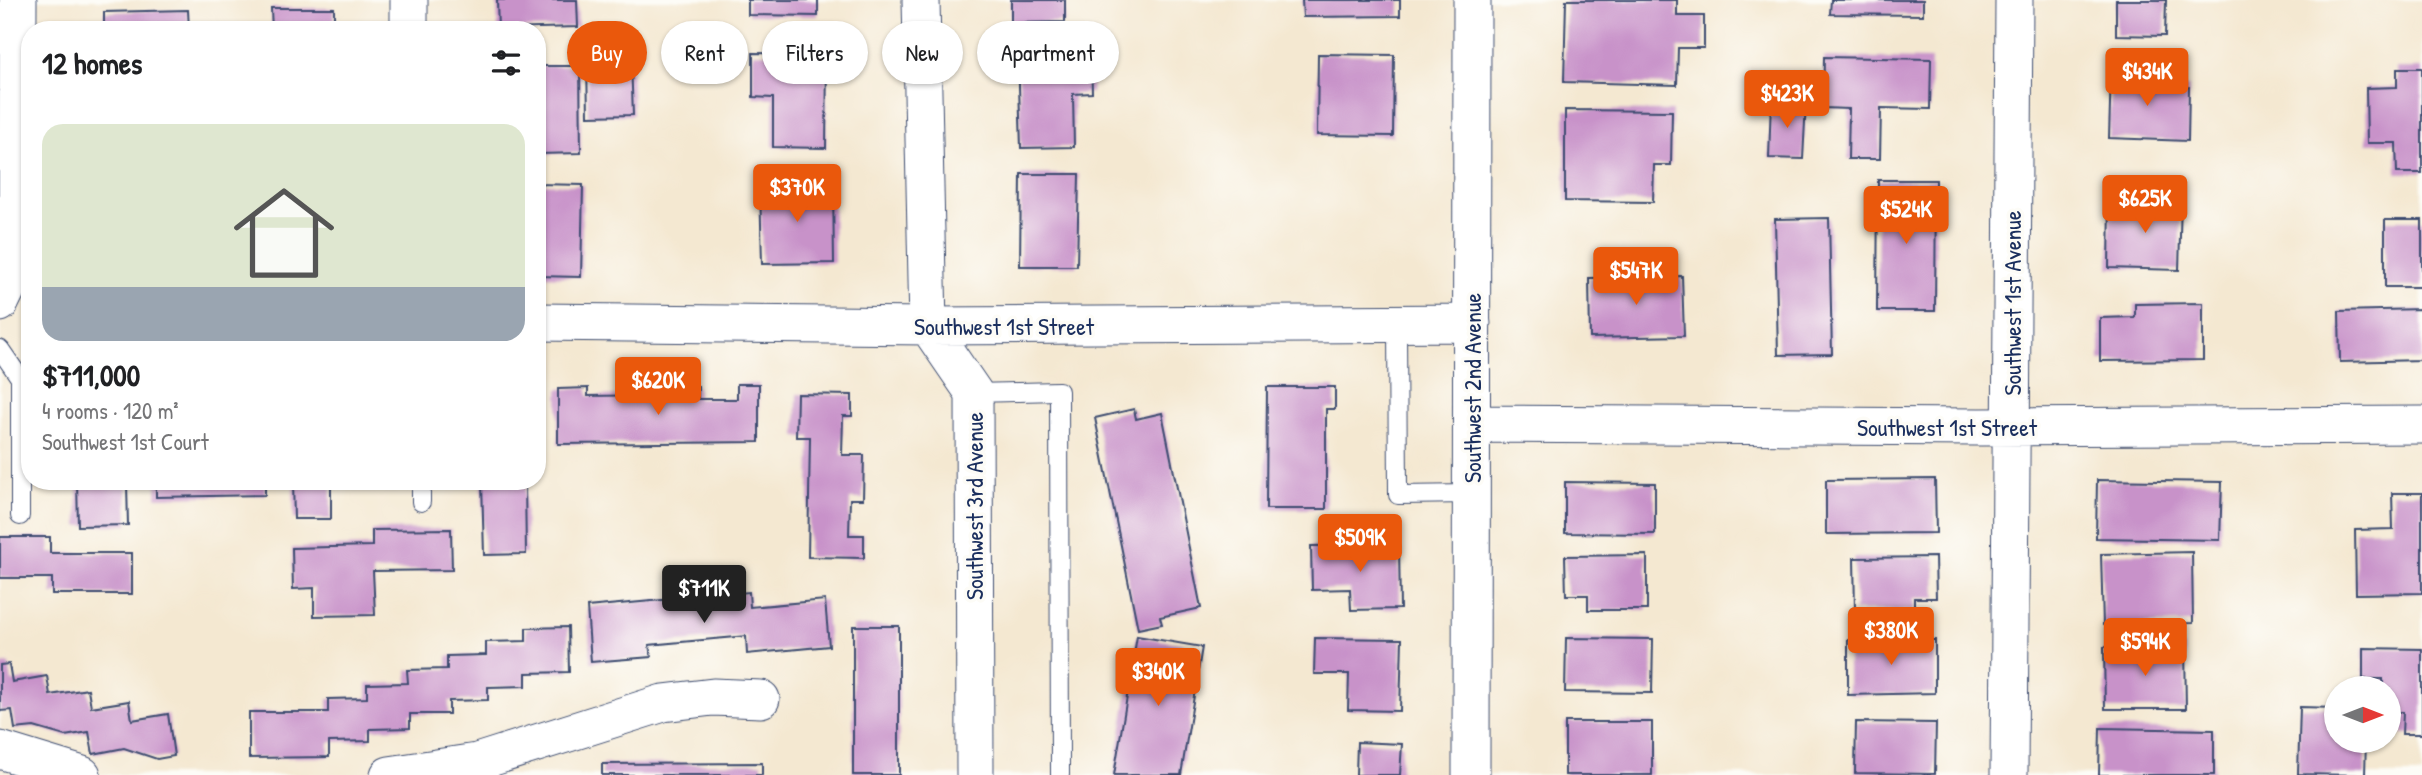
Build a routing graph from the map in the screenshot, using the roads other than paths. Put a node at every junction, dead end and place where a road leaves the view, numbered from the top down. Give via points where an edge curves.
1 (18, 0) edge
2 (410, 0) edge
3 (921, 0) edge
4 (1472, 0) edge
5 (2014, 0) edge
6 (409, 21) edge
7 (21, 161) edge
8 (21, 271) edge
9 (0, 303) edge
10 (546, 322) edge
11 (1397, 323) junction
12 (1472, 323) junction
13 (928, 326) junction
14 (0, 349) edge
15 (974, 393) junction
16 (1472, 424) junction
17 (2422, 425) edge
18 (2011, 427) junction
19 (421, 490) edge
20 (1472, 494) junction
21 (421, 502) dead end
22 (20, 516) dead end
23 (761, 699) dead end
24 (0, 750) edge
25 (477, 769) edge
26 (82, 775) edge
27 (389, 775) edge
28 (975, 775) edge
29 (1060, 775) edge
30 (1471, 775) edge
31 (2009, 775) edge

1 - 7 street
2 - 6 street
3 - 13 street
4 - 12 street, Southwest 2nd Avenue
5 - 18 street, Southwest 1st Avenue
8 - 9 street
10 - 13 street, Southwest 1st Street
11 - 12 street, Southwest 1st Street
11 - 13 street, Southwest 1st Street
11 - 20 lane via 1398,495
12 - 16 street, Southwest 2nd Avenue
13 - 15 street, Southwest 3rd Avenue
14 - 22 lane via 20,378
15 - 28 street, Southwest 3rd Avenue
15 - 29 lane via 1059,391
16 - 18 street, Southwest 1st Street
16 - 20 street, Southwest 2nd Avenue
17 - 18 street, Southwest 1st Street
18 - 31 street, Southwest 1st Avenue
19 - 21 lane
20 - 30 street, Southwest 2nd Avenue
23 - 25 street via 713,697 663,703
24 - 26 street
25 - 27 street

